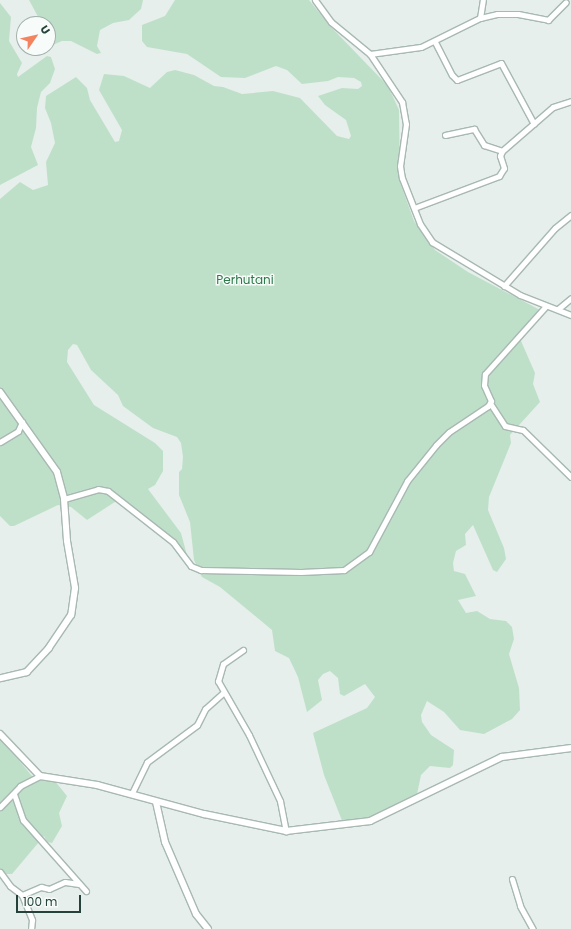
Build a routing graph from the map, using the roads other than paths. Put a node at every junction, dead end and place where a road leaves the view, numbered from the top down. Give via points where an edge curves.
1 (315, 0) edge
2 (483, 0) edge
3 (567, 1) edge
4 (480, 18) junction
5 (435, 42) junction
6 (370, 54) junction
7 (571, 101) edge
8 (534, 124) junction
9 (445, 135) dead end
10 (502, 151) junction
11 (414, 208) junction
12 (571, 215) edge
13 (504, 286) junction
14 (571, 298) edge
15 (546, 306) junction
16 (558, 309) junction
17 (571, 315) edge
18 (0, 392) edge
19 (490, 403) junction
20 (22, 422) junction
21 (0, 442) edge
22 (571, 477) edge
23 (64, 499) junction
24 (242, 650) dead end
25 (0, 678) edge
26 (224, 692) junction
27 (0, 734) edge
28 (571, 748) edge
29 (34, 772) junction
30 (40, 776) junction
31 (32, 780) junction
32 (132, 793) junction
33 (14, 794) junction
34 (156, 802) junction
35 (0, 807) edge
36 (286, 831) junction
37 (0, 872) edge
38 (512, 879) dead end
39 (80, 884) junction
40 (86, 890) dead end
41 (22, 895) junction
42 (31, 929) edge
43 (208, 929) edge
44 (533, 929) edge

1 - 6 street via 331,22
2 - 4 street
3 - 4 street via 548,20 507,14
4 - 5 street
5 - 6 street via 414,48
5 - 8 street via 457,80 501,63
6 - 11 street via 402,102 406,124 401,172
7 - 8 street via 553,107
8 - 10 street
9 - 10 street via 474,129 484,144
10 - 11 street via 500,156 504,168 499,176
11 - 13 street via 420,224 432,242
12 - 13 street
13 - 15 street
14 - 16 street
15 - 16 street
15 - 19 street via 485,374 484,385
16 - 17 street
18 - 20 street
19 - 22 street via 505,426 523,430
19 - 23 street via 436,445 407,481 369,552 358,562 338,571 201,570 191,566 173,542 108,491 98,489
20 - 21 street via 18,431
20 - 23 street via 56,472
23 - 25 street via 68,548 75,588 71,615 54,642 31,669 22,674
24 - 26 street via 221,667 218,679
26 - 32 street via 205,709 198,725 146,762
26 - 36 street via 249,735 280,801
27 - 29 street
28 - 36 street via 502,757 370,821
29 - 30 street
29 - 31 street
30 - 31 street
30 - 32 street via 74,780
31 - 33 street via 20,786
32 - 34 street
33 - 35 street
33 - 39 street via 23,820
34 - 36 street
34 - 43 street via 165,842 196,914
37 - 41 street via 10,886
38 - 44 street via 520,906
39 - 40 street
39 - 41 street via 65,882 49,889 41,888
41 - 42 street via 32,920

